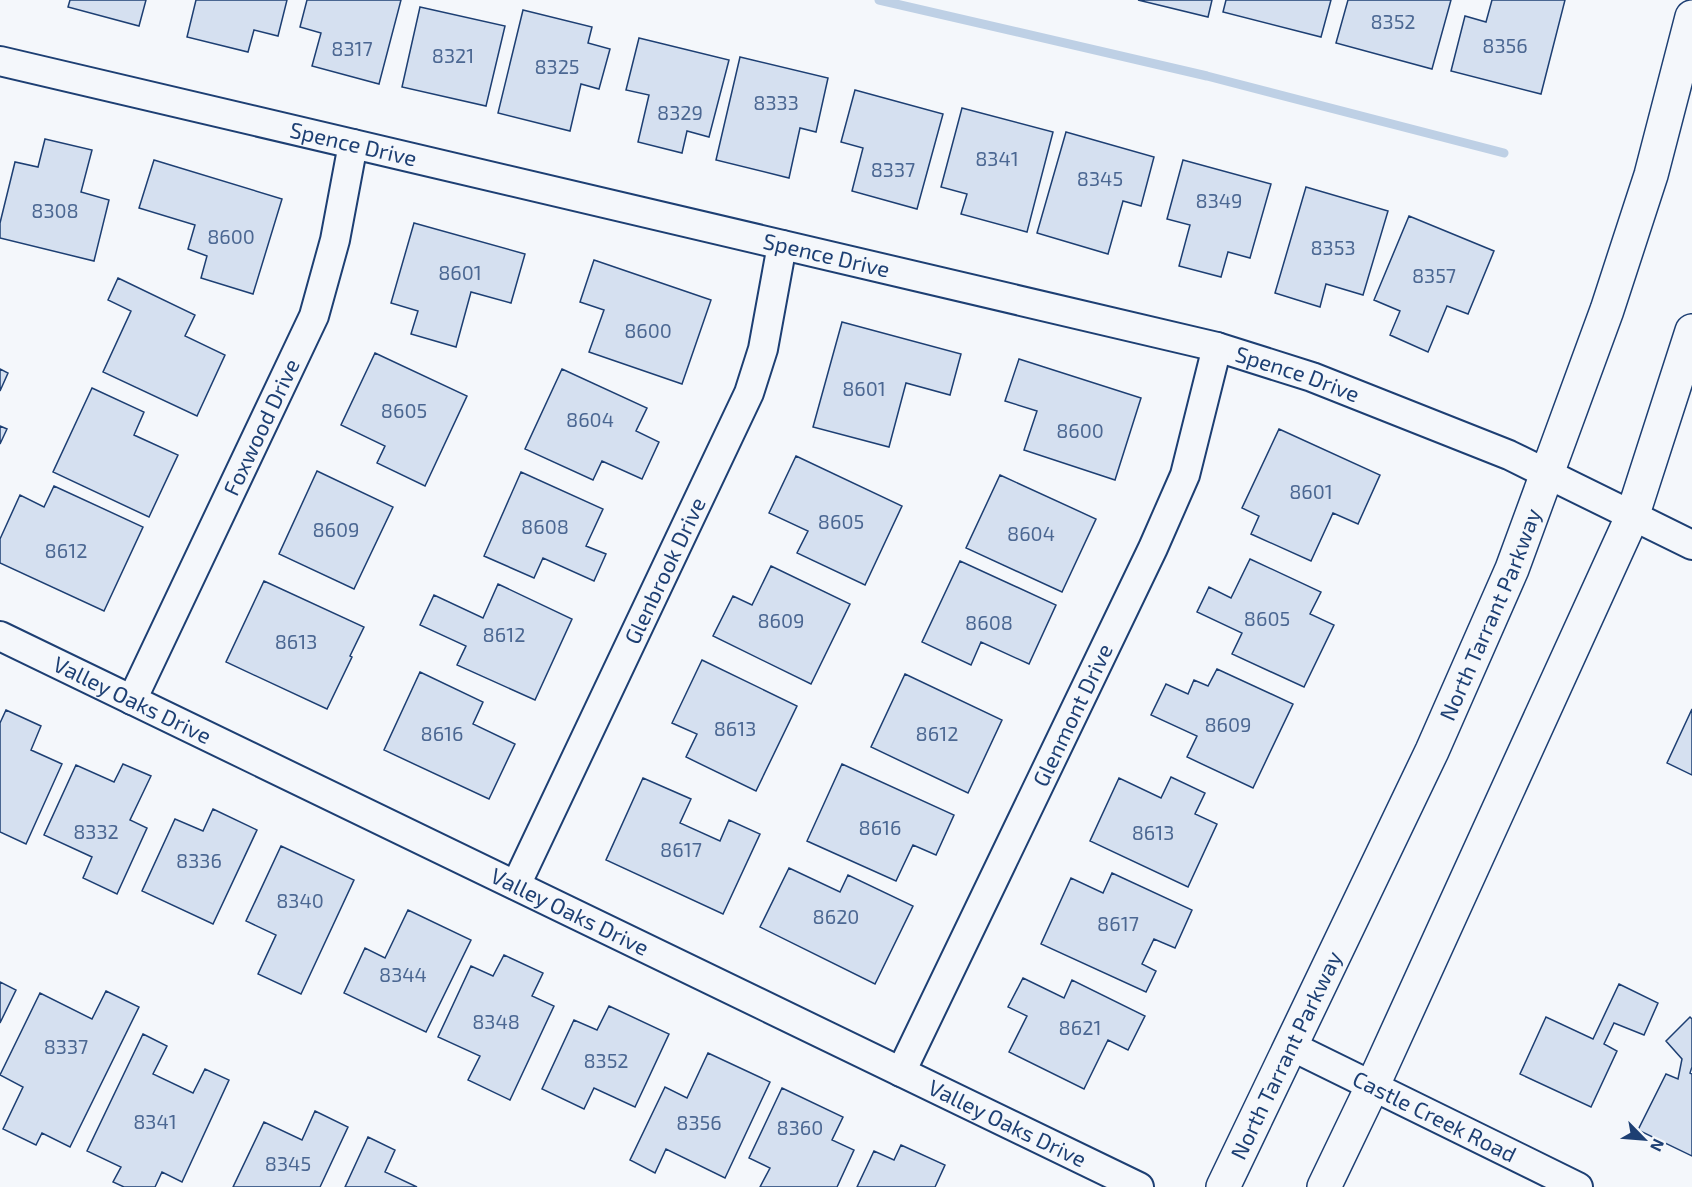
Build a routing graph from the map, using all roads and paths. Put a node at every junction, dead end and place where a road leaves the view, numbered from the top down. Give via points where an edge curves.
1 (1692, 17) edge
2 (0, 61) edge
3 (353, 144) junction
4 (782, 245) junction
5 (1692, 331) edge
6 (1217, 347) junction
7 (1547, 474) junction
8 (1632, 517) junction
9 (1692, 545) edge
10 (0, 636) edge
11 (132, 700) junction
12 (516, 885) junction
13 (1291, 1046) junction
14 (901, 1072) junction
15 (1373, 1085) junction
16 (1139, 1187) edge
17 (1223, 1187) edge
18 (1324, 1187) edge
19 (1578, 1187) edge

1 - 7 main road, North Tarrant Parkway via 1651,175
2 - 3 street, Spence Drive
3 - 4 street, Spence Drive
3 - 11 street, Foxwood Drive via 335,240 314,316
4 - 6 street, Spence Drive
4 - 12 street, Glenbrook Drive via 763,349 749,393
5 - 8 main road
6 - 7 street, Spence Drive via 1312,377
6 - 14 street, Glenmont Drive via 1185,475
7 - 8 street, Spence Drive
7 - 13 main road, North Tarrant Parkway via 1512,569 1432,751
8 - 9 street, Spence Drive
8 - 15 main road
10 - 11 street, Valley Oaks Drive
11 - 12 street, Valley Oaks Drive
12 - 14 street, Valley Oaks Drive
13 - 15 street, Castle Creek Road
13 - 17 main road, North Tarrant Parkway
14 - 16 street, Valley Oaks Drive
15 - 18 main road
15 - 19 street, Castle Creek Road

